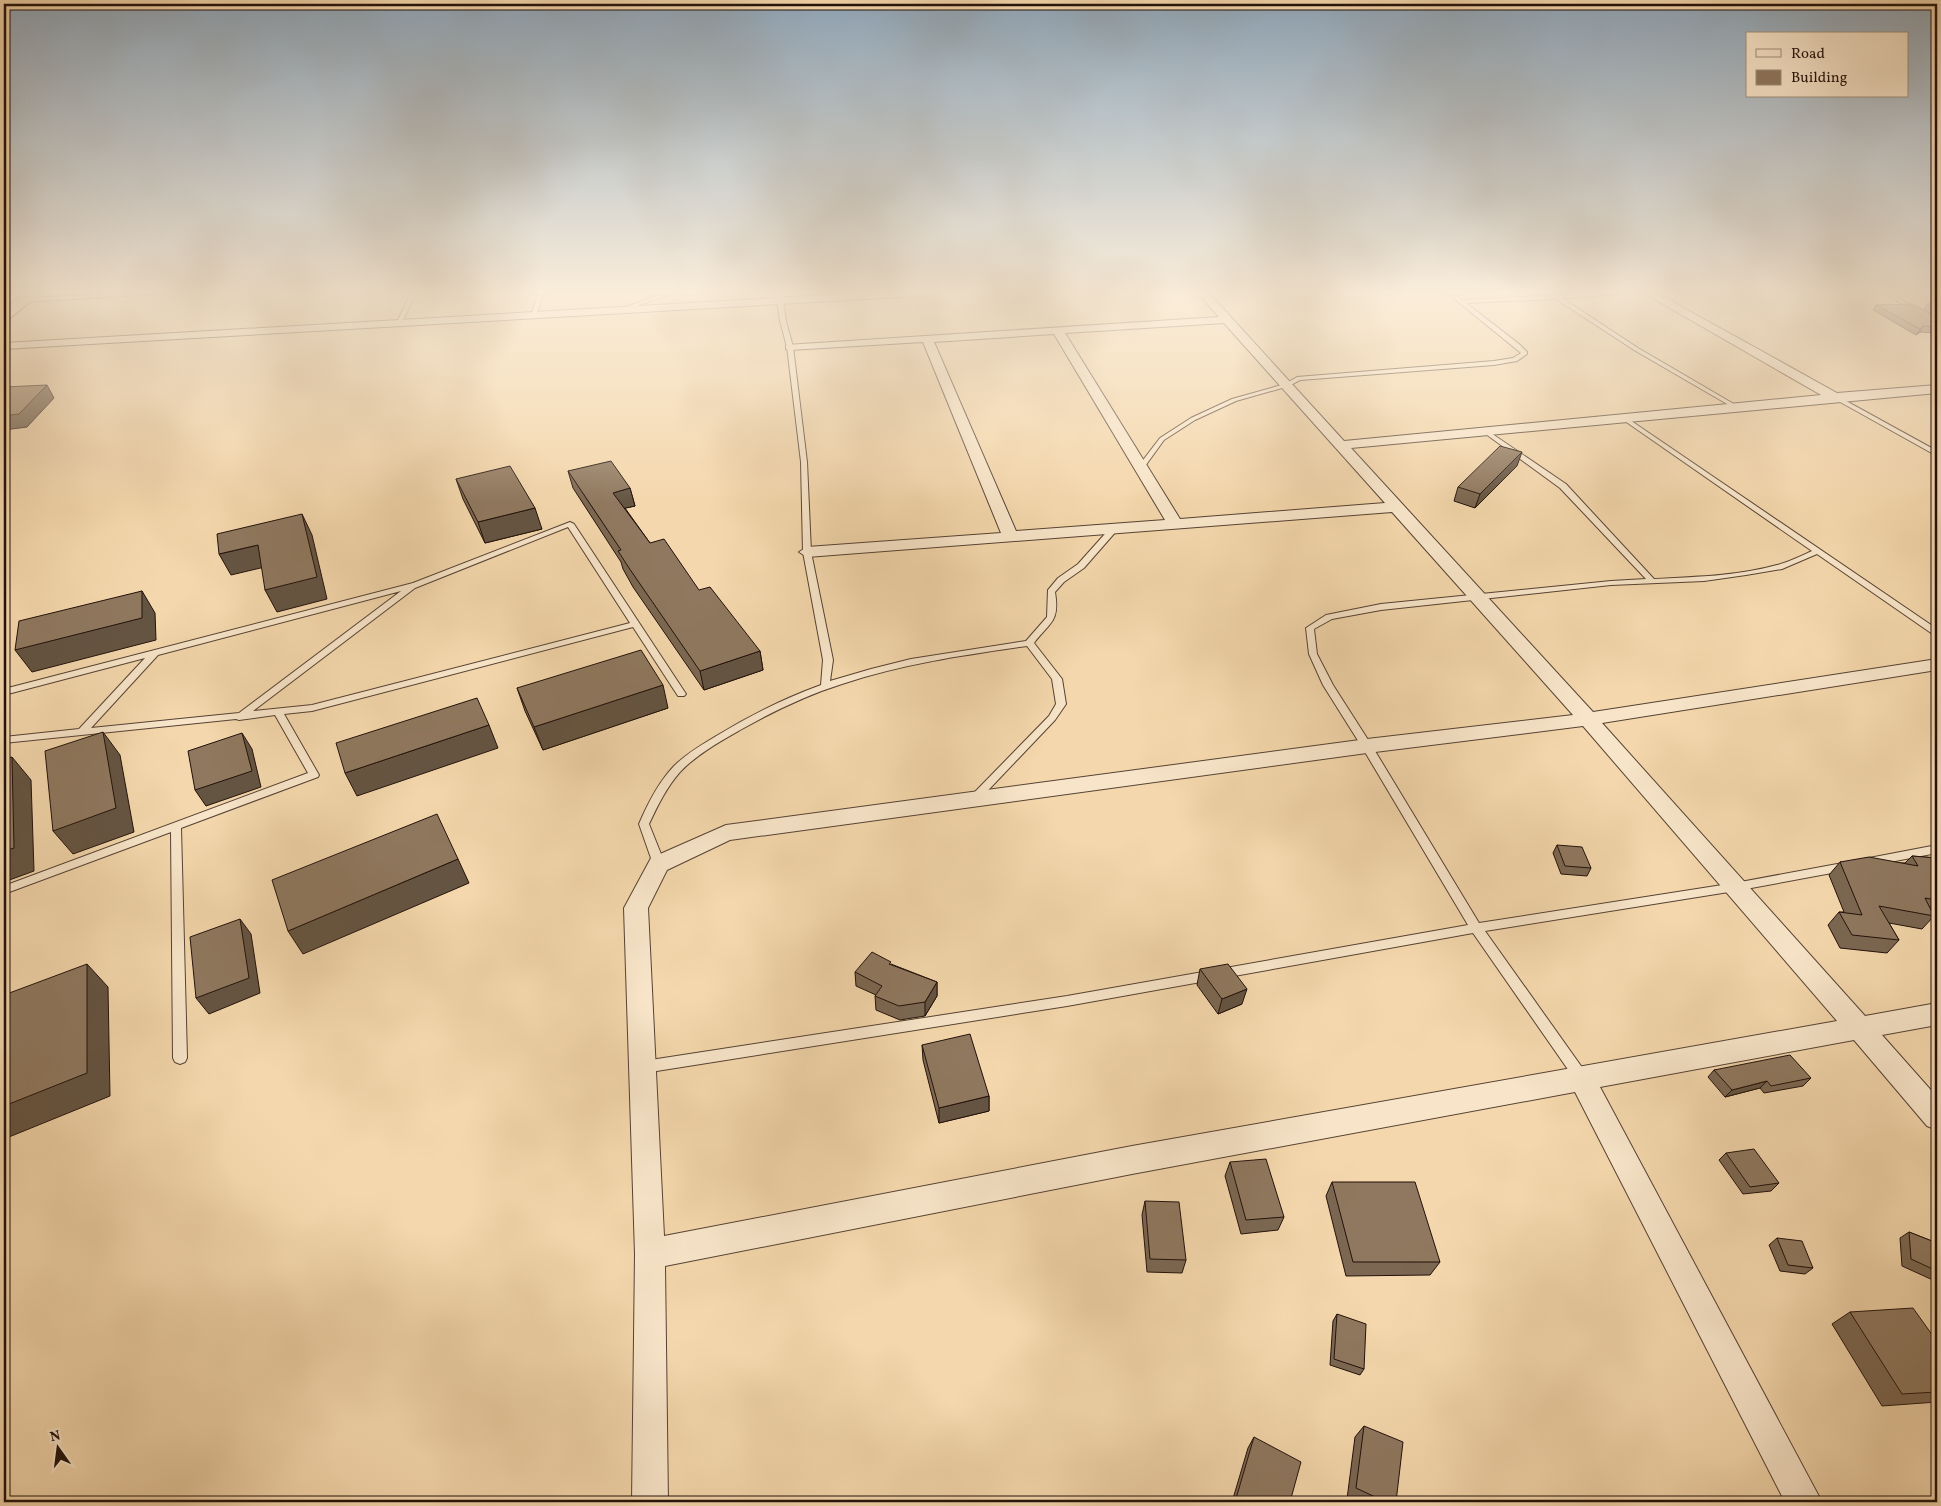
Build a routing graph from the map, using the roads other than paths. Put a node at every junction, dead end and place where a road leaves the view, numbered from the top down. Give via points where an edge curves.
1 (792, 362) edge
2 (937, 362) edge
3 (1077, 362) edge
4 (1266, 362) edge
5 (1499, 362) edge
6 (1659, 362) edge
7 (1773, 362) edge
8 (1287, 385) junction
9 (1937, 389) edge
10 (1835, 397) junction
11 (1736, 407) junction
12 (1624, 418) junction
13 (1485, 431) junction
14 (1340, 445) junction
15 (1937, 454) edge
16 (1141, 468) junction
17 (1396, 507) junction
18 (1175, 524) junction
19 (1115, 528) junction
20 (1010, 536) junction
21 (807, 552) junction
22 (1818, 552) junction
23 (1653, 582) junction
24 (416, 585) junction
25 (1477, 596) junction
26 (635, 624) junction
27 (1937, 633) edge
28 (1029, 643) junction
29 (156, 653) junction
30 (1937, 664) edge
31 (825, 687) junction
32 (4, 692) edge
33 (681, 694) dead end
34 (279, 713) junction
35 (238, 717) junction
36 (1588, 719) junction
37 (82, 732) junction
38 (4, 740) edge
39 (1368, 746) junction
40 (972, 800) junction
41 (176, 826) junction
42 (1937, 849) edge
43 (659, 864) junction
44 (1735, 887) junction
45 (4, 890) edge
46 (1476, 928) junction
47 (1937, 1014) edge
48 (1860, 1028) junction
49 (180, 1058) dead end
50 (641, 1067) junction
51 (1581, 1077) junction
52 (1937, 1117) edge
53 (650, 1254) junction
54 (650, 1502) edge
55 (1804, 1502) edge

1 - 21 lane via 804,462
2 - 20 street
3 - 16 street
4 - 8 street
5 - 8 lane via 1320,375 1299,378
6 - 11 lane
7 - 10 street
8 - 14 street
8 - 16 lane via 1234,400 1193,419 1162,439
9 - 10 street
10 - 11 street
10 - 15 lane
11 - 12 street
12 - 13 street
12 - 22 lane
13 - 14 street
13 - 23 lane via 1564,486
14 - 17 street
16 - 18 street
17 - 18 street
17 - 25 street
18 - 19 street
19 - 20 street
19 - 28 lane via 1081,566 1061,580 1051,592 1055,609 1050,621
20 - 21 street
21 - 31 lane via 828,660
22 - 23 lane via 1779,567 1746,574
22 - 27 lane
23 - 25 lane
24 - 26 lane via 570,524
24 - 29 lane
24 - 35 lane
25 - 36 street
25 - 39 lane via 1329,617 1310,628 1313,654 1328,685
26 - 33 lane
26 - 34 lane via 312,708
28 - 31 lane via 910,661
28 - 40 lane via 1057,679 1061,704 1052,718
29 - 32 lane
29 - 37 lane
30 - 36 street
31 - 43 lane via 752,719 699,750 672,774 657,795 644,824
34 - 35 lane
34 - 41 lane via 314,775
35 - 37 lane
36 - 39 street
36 - 44 street
37 - 38 lane
39 - 40 street
39 - 46 lane
40 - 43 street via 726,833
41 - 45 lane
41 - 49 lane
42 - 44 lane
43 - 50 street via 636,908
44 - 46 lane
44 - 48 street
46 - 50 lane via 1067,1001
46 - 51 lane
47 - 48 street
48 - 51 street
48 - 52 street
50 - 53 street
51 - 53 street
51 - 55 street
53 - 54 street

